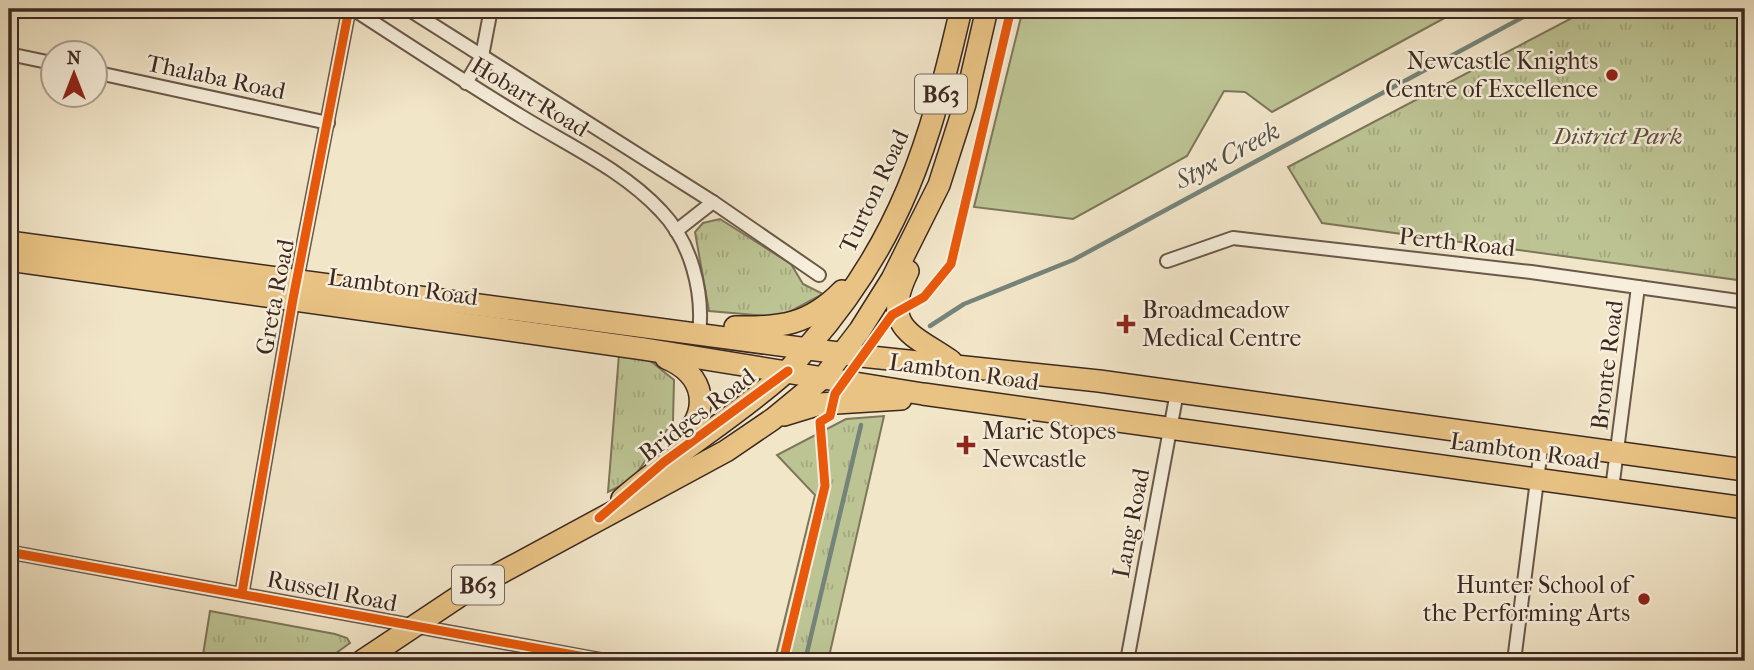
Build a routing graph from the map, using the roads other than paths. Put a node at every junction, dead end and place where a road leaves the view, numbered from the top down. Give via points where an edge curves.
1 (351, 9) edge
2 (408, 9) edge
3 (491, 9) edge
4 (961, 9) edge
5 (987, 9) edge
6 (9, 54) edge
7 (482, 56) junction
8 (38, 60) edge
9 (108, 75) edge
10 (466, 83) junction
11 (328, 123) junction
12 (713, 202) junction
13 (927, 208) junction
14 (676, 231) junction
15 (9, 242) edge
16 (9, 260) edge
17 (1167, 261) dead end
18 (865, 274) junction
19 (819, 275) dead end
20 (1637, 287) junction
21 (296, 290) junction
22 (1745, 302) edge
23 (699, 334) junction
24 (806, 348) junction
25 (644, 349) junction
26 (844, 353) junction
27 (958, 365) junction
28 (788, 371) junction
29 (824, 377) junction
30 (1177, 392) junction
31 (923, 394) junction
32 (773, 419) junction
33 (1171, 429) junction
34 (1542, 442) junction
35 (1618, 452) junction
36 (664, 462) junction
37 (1745, 470) edge
38 (1538, 479) junction
39 (1612, 489) junction
40 (1745, 508) edge
41 (599, 518) junction
42 (9, 552) edge
43 (242, 593) junction
44 (412, 625) junction
45 (362, 661) edge
46 (607, 661) edge
47 (1127, 661) edge
48 (1514, 661) edge

1 - 10 street, Hobart Road
1 - 11 street, Greta Road
2 - 7 street, Hobart Road
3 - 7 street
4 - 18 main road, Turton Road / B63 via 924,152
5 - 13 main road, B63 via 956,136
6 - 8 street
7 - 10 street
7 - 12 street, Hobart Road
9 - 11 street, Thalaba Road
10 - 14 street, Hobart Road via 622,178 661,211
11 - 21 street, Greta Road
12 - 14 street
12 - 19 street, Hobart Road
13 - 26 main road, B63 via 891,279
13 - 27 main road via 930,227 901,285 899,312 915,340
14 - 23 street, Hobart Road via 688,255 701,307
15 - 21 main road, Lambton Road
16 - 21 main road, Lambton Road
17 - 20 street, Perth Road via 1233,238
18 - 23 main road via 857,275 828,305 786,326 726,327
18 - 24 main road, Turton Road / B63 via 831,323
20 - 22 street, Perth Road
20 - 35 street, Bronte Road
21 - 23 main road, Lambton Road
21 - 25 main road, Lambton Road
21 - 43 street, Greta Road
23 - 24 main road, Lambton Road
24 - 26 main road, Lambton Road
24 - 28 main road, Turton Road / B63
25 - 28 main road, Lambton Road
25 - 36 main road via 681,364 694,377 698,390 695,427 668,451
26 - 27 main road, Lambton Road
26 - 29 main road, Bridges Road / B63
27 - 30 main road, Lambton Road
28 - 29 main road, Lambton Road
28 - 36 main road, Bridges Road / B63
29 - 31 main road, Lambton Road
29 - 32 main road, Bridges Road / B63
30 - 33 street, Lang Road
30 - 34 main road, Lambton Road
31 - 32 main road via 891,401 808,406
31 - 33 main road, Lambton Road
32 - 41 main road, Bridges Road / B63 via 682,478
33 - 38 main road, Lambton Road
33 - 47 street, Lang Road
34 - 35 main road, Lambton Road
34 - 38 street
35 - 37 main road, Lambton Road
35 - 39 street, Bronte Road
36 - 41 main road, Bridges Road / B63
38 - 39 main road, Lambton Road
38 - 48 street
39 - 40 main road, Lambton Road
41 - 44 main road, Bridges Road / B63
42 - 43 street, Russell Road
43 - 44 street, Russell Road
44 - 45 main road, Bridges Road / B63
44 - 46 street, Russell Road

